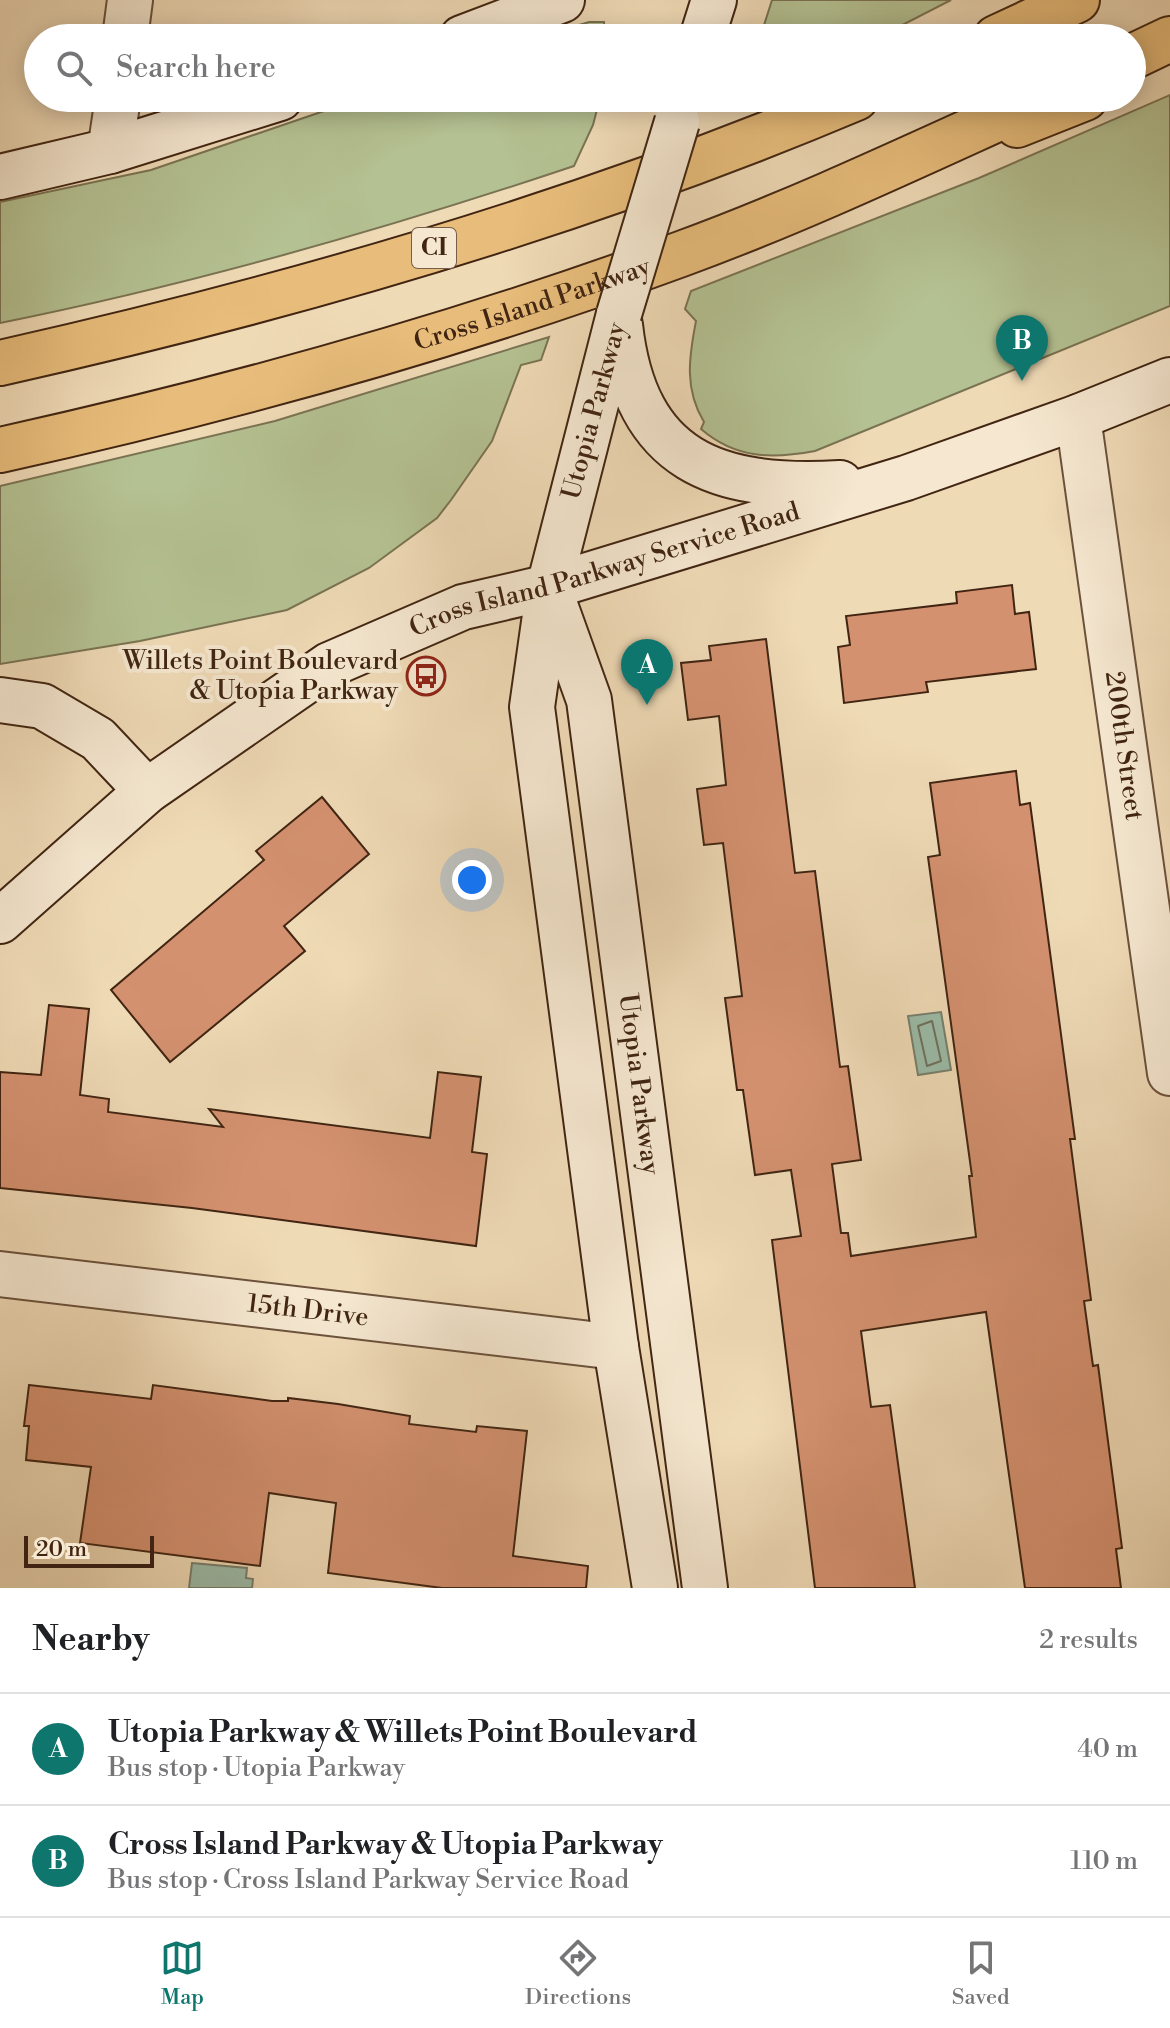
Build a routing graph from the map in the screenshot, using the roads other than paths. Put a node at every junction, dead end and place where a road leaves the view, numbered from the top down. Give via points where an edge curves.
1 (130, 0) edge
2 (562, 0) edge
3 (714, 0) edge
4 (1068, 3) edge
5 (127, 24) edge
6 (499, 24) edge
7 (706, 24) edge
8 (1025, 24) edge
9 (1170, 39) edge
10 (1146, 50) edge
11 (1170, 65) edge
12 (1146, 74) edge
13 (116, 112) edge
14 (235, 112) edge
15 (679, 112) edge
16 (821, 112) edge
17 (1011, 112) edge
18 (1049, 112) edge
19 (110, 151) junction
20 (0, 177) edge
21 (738, 232) junction
22 (619, 314) junction
23 (0, 363) edge
24 (1170, 380) edge
25 (1078, 417) junction
26 (0, 450) edge
27 (906, 478) junction
28 (549, 587) junction
29 (0, 700) edge
30 (147, 791) junction
31 (0, 921) edge
32 (1166, 1010) edge
33 (1170, 1073) edge
34 (0, 1274) edge
35 (616, 1347) junction
36 (655, 1588) edge
37 (705, 1588) edge

1 - 5 street
2 - 6 street
3 - 7 street
4 - 8 highway
9 - 10 highway
11 - 12 highway
13 - 19 street
14 - 19 street
15 - 22 street, Utopia Parkway, bridge
16 - 23 highway, CI via 706,158 493,230 260,299
17 - 21 highway, Cross Island Parkway
18 - 21 highway
19 - 20 street
21 - 26 highway, Cross Island Parkway via 548,301 368,358 145,418
22 - 27 street via 624,352 640,399 664,437 698,464 721,475 775,484
22 - 28 street, Utopia Parkway
24 - 25 street, Cross Island Parkway Service Road
25 - 27 street, Cross Island Parkway Service Road
25 - 32 street, 200th Street
27 - 28 street, Cross Island Parkway Service Road
28 - 30 street, Cross Island Parkway Service Road via 463,607 329,665
28 - 35 street, Utopia Parkway via 532,707
28 - 37 street, Utopia Parkway via 589,700
29 - 30 street via 42,706 98,739
30 - 31 street, Cross Island Parkway Service Road
32 - 33 street, 200th Street
34 - 35 street, 15th Drive
35 - 36 street, Utopia Parkway

